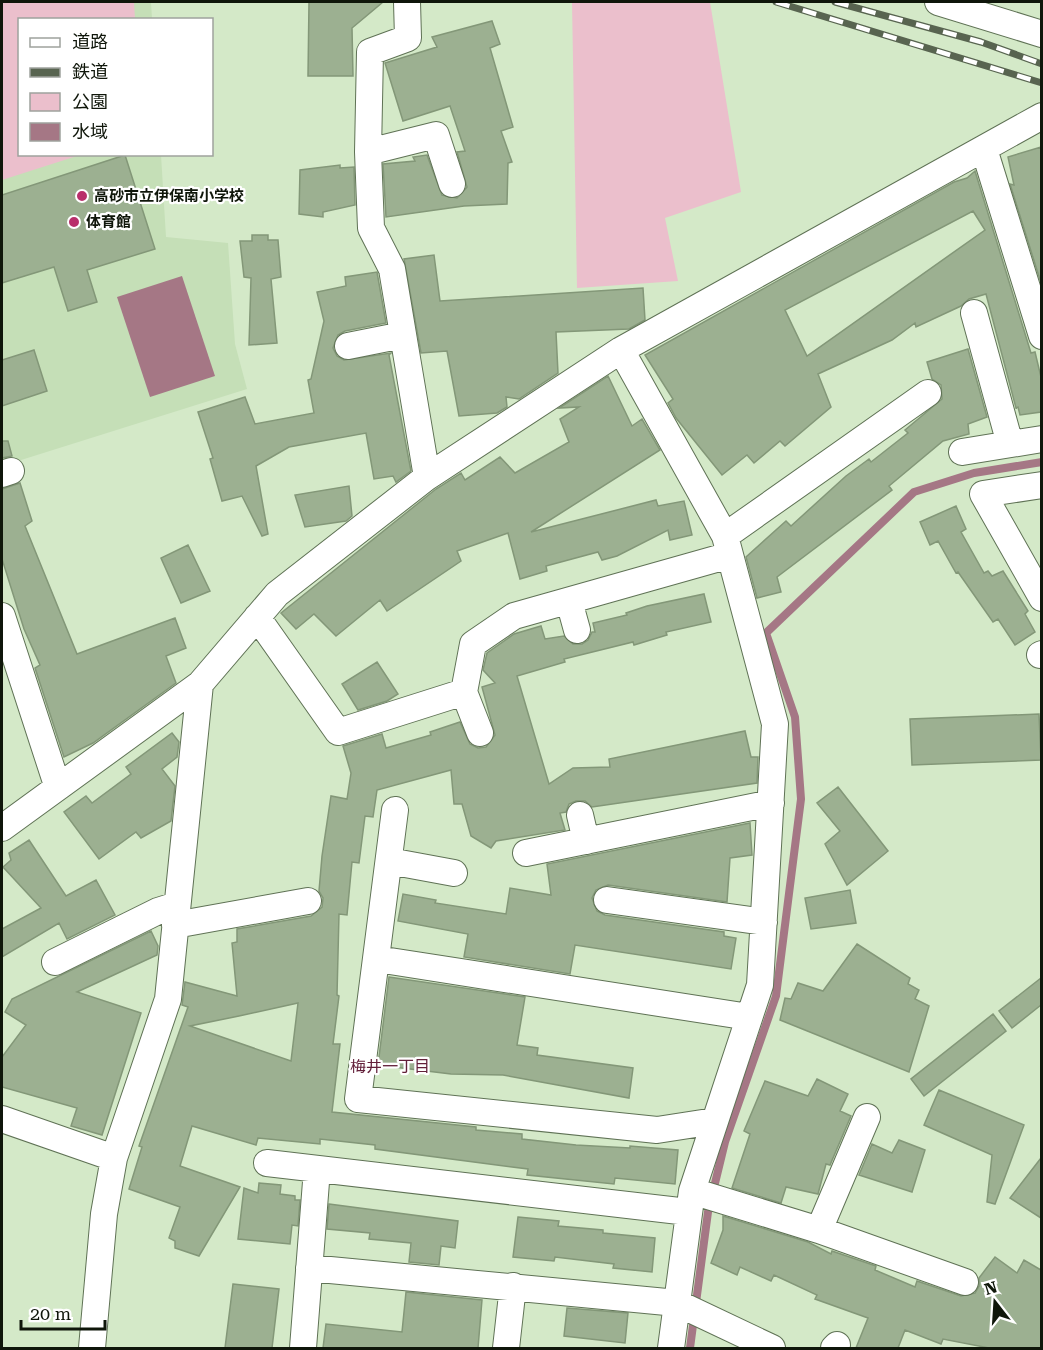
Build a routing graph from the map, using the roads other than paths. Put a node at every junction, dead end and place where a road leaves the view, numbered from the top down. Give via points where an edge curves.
1 (407, 2) edge
2 (938, 2) edge
3 (1041, 34) edge
4 (1041, 116) edge
5 (984, 148) junction
6 (368, 152) junction
7 (452, 184) dead end
8 (974, 313) dead end
9 (403, 335) junction
10 (1041, 336) edge
11 (348, 346) dead end
12 (621, 350) junction
13 (928, 393) dead end
14 (1041, 439) edge
15 (1010, 444) junction
16 (962, 452) dead end
17 (427, 477) junction
18 (1041, 485) edge
19 (728, 545) junction
20 (1041, 598) edge
21 (569, 601) junction
22 (2, 616) edge
23 (257, 617) junction
24 (577, 630) dead end
25 (10, 669) edge
26 (200, 684) junction
27 (464, 692) junction
28 (480, 733) dead end
29 (57, 785) junction
30 (771, 803) junction
31 (395, 810) dead end
32 (580, 815) dead end
33 (2, 828) edge
34 (586, 841) junction
35 (526, 853) dead end
36 (389, 861) junction
37 (454, 873) dead end
38 (607, 900) dead end
39 (308, 901) dead end
40 (176, 915) junction
41 (764, 922) junction
42 (377, 959) junction
43 (55, 962) dead end
44 (749, 1017) junction
45 (867, 1117) dead end
46 (2, 1119) edge
47 (715, 1121) junction
48 (114, 1158) junction
49 (267, 1163) dead end
50 (317, 1169) junction
51 (690, 1201) junction
52 (819, 1230) junction
53 (309, 1268) junction
54 (965, 1282) dead end
55 (513, 1286) junction
56 (677, 1304) junction
57 (92, 1348) edge
58 (303, 1348) edge
59 (507, 1348) edge
60 (671, 1348) edge
61 (772, 1348) edge

1 - 6 street via 408,38 370,52
2 - 3 street
4 - 5 street
5 - 10 street
5 - 12 street
6 - 7 street via 436,135
6 - 9 street via 371,228 392,269
8 - 15 street
9 - 11 street
9 - 17 street
12 - 17 street
12 - 19 street
13 - 19 street
14 - 15 street
15 - 16 street
17 - 23 street via 277,594
18 - 20 street via 983,494
19 - 21 street
19 - 30 street via 776,724
21 - 24 street
21 - 27 street via 514,616 473,644
22 - 25 street
23 - 26 street
23 - 27 street via 338,732
25 - 29 street
26 - 29 street
26 - 40 street
27 - 28 street
29 - 33 street
30 - 34 street
30 - 41 street
31 - 36 street
32 - 34 street
34 - 35 street
36 - 37 street
36 - 42 street
38 - 41 street
39 - 40 street
40 - 43 street via 158,911
40 - 48 street via 168,999
41 - 44 street via 760,985
42 - 44 street
42 - 47 street via 358,1099 657,1130
44 - 47 street
45 - 52 street
46 - 48 street
47 - 51 street
48 - 57 street via 104,1214
49 - 50 street
50 - 51 street
50 - 53 street
51 - 52 street via 730,1200
51 - 56 street
52 - 54 street
53 - 55 street
53 - 58 street
55 - 56 street
55 - 59 street
56 - 60 street
56 - 61 street

